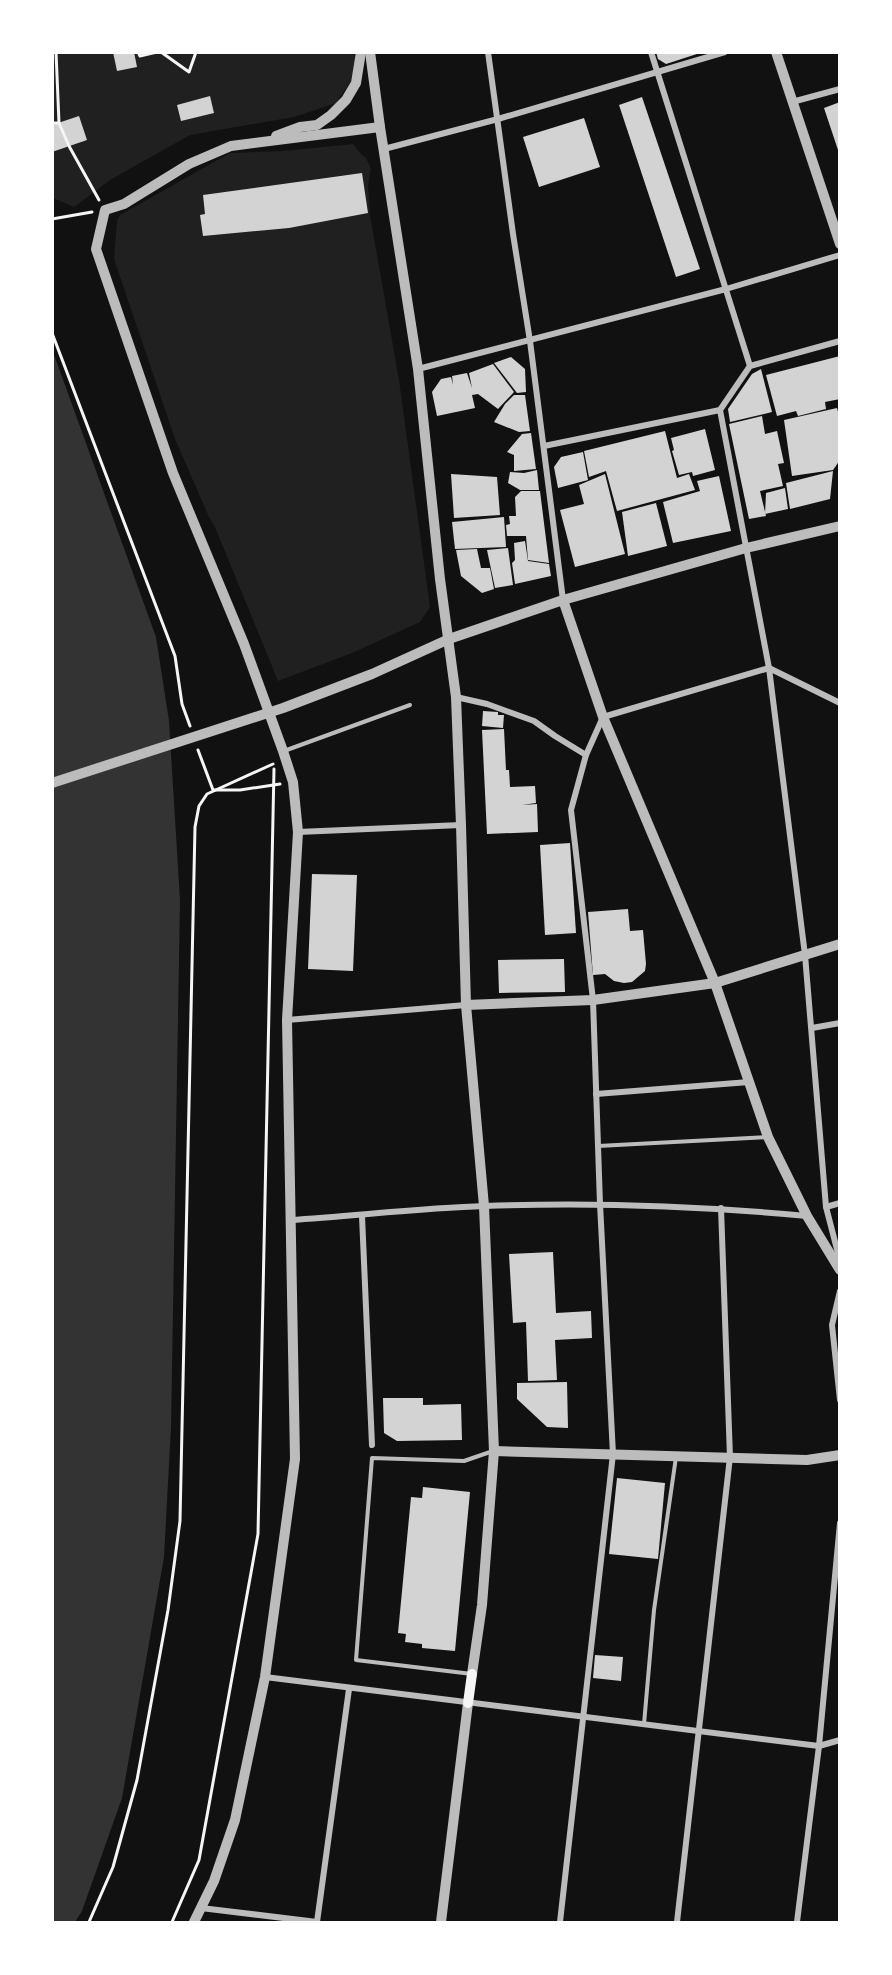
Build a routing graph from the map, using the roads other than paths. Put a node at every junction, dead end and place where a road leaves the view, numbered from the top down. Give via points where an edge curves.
1 (361, 52) edge
2 (370, 52) edge
3 (488, 52) edge
4 (651, 52) edge
5 (725, 52) edge
6 (776, 52) edge
7 (658, 72) junction
8 (840, 89) edge
9 (792, 102) junction
10 (498, 119) junction
11 (380, 127) junction
12 (260, 142) junction
13 (384, 149) junction
14 (840, 244) edge
15 (840, 255) edge
16 (726, 290) junction
17 (530, 341) junction
18 (840, 341) edge
19 (750, 366) junction
20 (418, 369) junction
21 (720, 410) junction
22 (544, 446) junction
23 (840, 526) edge
24 (746, 548) junction
25 (563, 600) junction
26 (449, 639) junction
27 (769, 668) junction
28 (456, 697) junction
29 (840, 703) edge
30 (410, 705) dead end
31 (603, 717) junction
32 (283, 751) junction
33 (586, 755) junction
34 (52, 783) edge
35 (461, 825) junction
36 (298, 832) junction
37 (840, 944) edge
38 (805, 955) junction
39 (715, 983) junction
40 (593, 1000) junction
41 (466, 1005) junction
42 (287, 1020) junction
43 (840, 1023) edge
44 (812, 1028) junction
45 (749, 1082) junction
46 (596, 1094) junction
47 (768, 1137) junction
48 (598, 1146) junction
49 (840, 1203) edge
50 (600, 1204) junction
51 (484, 1206) junction
52 (826, 1207) junction
53 (721, 1208) junction
54 (362, 1216) junction
55 (807, 1216) junction
56 (291, 1220) junction
57 (840, 1261) edge
58 (840, 1270) edge
59 (840, 1291) edge
60 (840, 1326) edge
61 (832, 1333) junction
62 (840, 1400) edge
63 (372, 1445) dead end
64 (494, 1450) junction
65 (613, 1454) junction
66 (840, 1455) edge
67 (676, 1457) junction
68 (730, 1457) junction
69 (840, 1524) edge
70 (836, 1610) edge
71 (472, 1674) junction
72 (265, 1677) junction
73 (349, 1689) junction
74 (468, 1703) junction
75 (584, 1717) junction
76 (644, 1724) junction
77 (699, 1731) junction
78 (840, 1740) edge
79 (819, 1746) junction
80 (201, 1908) junction
81 (317, 1922) edge
82 (194, 1923) edge
83 (199, 1923) edge
84 (441, 1923) edge
85 (560, 1923) edge
86 (677, 1923) edge
87 (797, 1923) edge

1 - 12 street via 356,83 331,115 317,124
2 - 11 street
3 - 10 street
4 - 7 street
5 - 7 street
6 - 9 street
7 - 10 street
7 - 16 street
8 - 9 street
9 - 14 street
10 - 13 street
10 - 17 street
11 - 12 street
11 - 13 street
12 - 32 street via 231,146 189,164 124,204 105,210 96,249 173,473 244,644
13 - 20 street
15 - 16 street
16 - 17 street
16 - 19 street
17 - 20 street
17 - 22 street
18 - 19 street
19 - 21 street
20 - 26 street
21 - 22 street
21 - 24 street
22 - 25 street
23 - 24 street
24 - 25 street
24 - 27 street
25 - 26 street
25 - 31 street
26 - 28 street
26 - 34 street via 283,708
27 - 29 street
27 - 31 street
27 - 38 street
28 - 33 street via 534,722
28 - 35 street
30 - 32 lane
31 - 33 street
31 - 39 street
32 - 36 street via 293,782
33 - 40 street via 571,810
35 - 36 street
35 - 41 street
36 - 42 street
37 - 38 street
38 - 39 street
38 - 44 street
39 - 40 street
39 - 45 street
40 - 41 street
40 - 46 street
41 - 42 street
41 - 51 street
42 - 56 street
43 - 44 street
44 - 52 street
45 - 46 street
45 - 47 street
46 - 48 street
47 - 48 lane
47 - 55 street
48 - 50 street
49 - 52 street
50 - 51 street
50 - 53 street
50 - 65 street
51 - 54 street
51 - 64 street
52 - 57 street
53 - 55 street
53 - 68 street
54 - 56 street
54 - 63 street
55 - 58 street
56 - 72 street via 295,1459
59 - 61 street
60 - 61 street
61 - 62 street
64 - 65 street
64 - 71 street via 482,1605
64 - 71 lane via 464,1461 372,1458 356,1660
65 - 67 street
65 - 75 street
66 - 68 street via 807,1460
67 - 68 street
67 - 76 lane via 654,1610
68 - 77 street
69 - 70 street
70 - 79 street
71 - 74 main road
72 - 73 street
72 - 80 street via 235,1820
73 - 74 street
73 - 81 street
74 - 75 street
74 - 84 street
75 - 76 street
75 - 85 street
76 - 77 street
77 - 79 street
77 - 86 street
78 - 79 street
79 - 87 street
80 - 81 street
80 - 82 street
80 - 83 street

